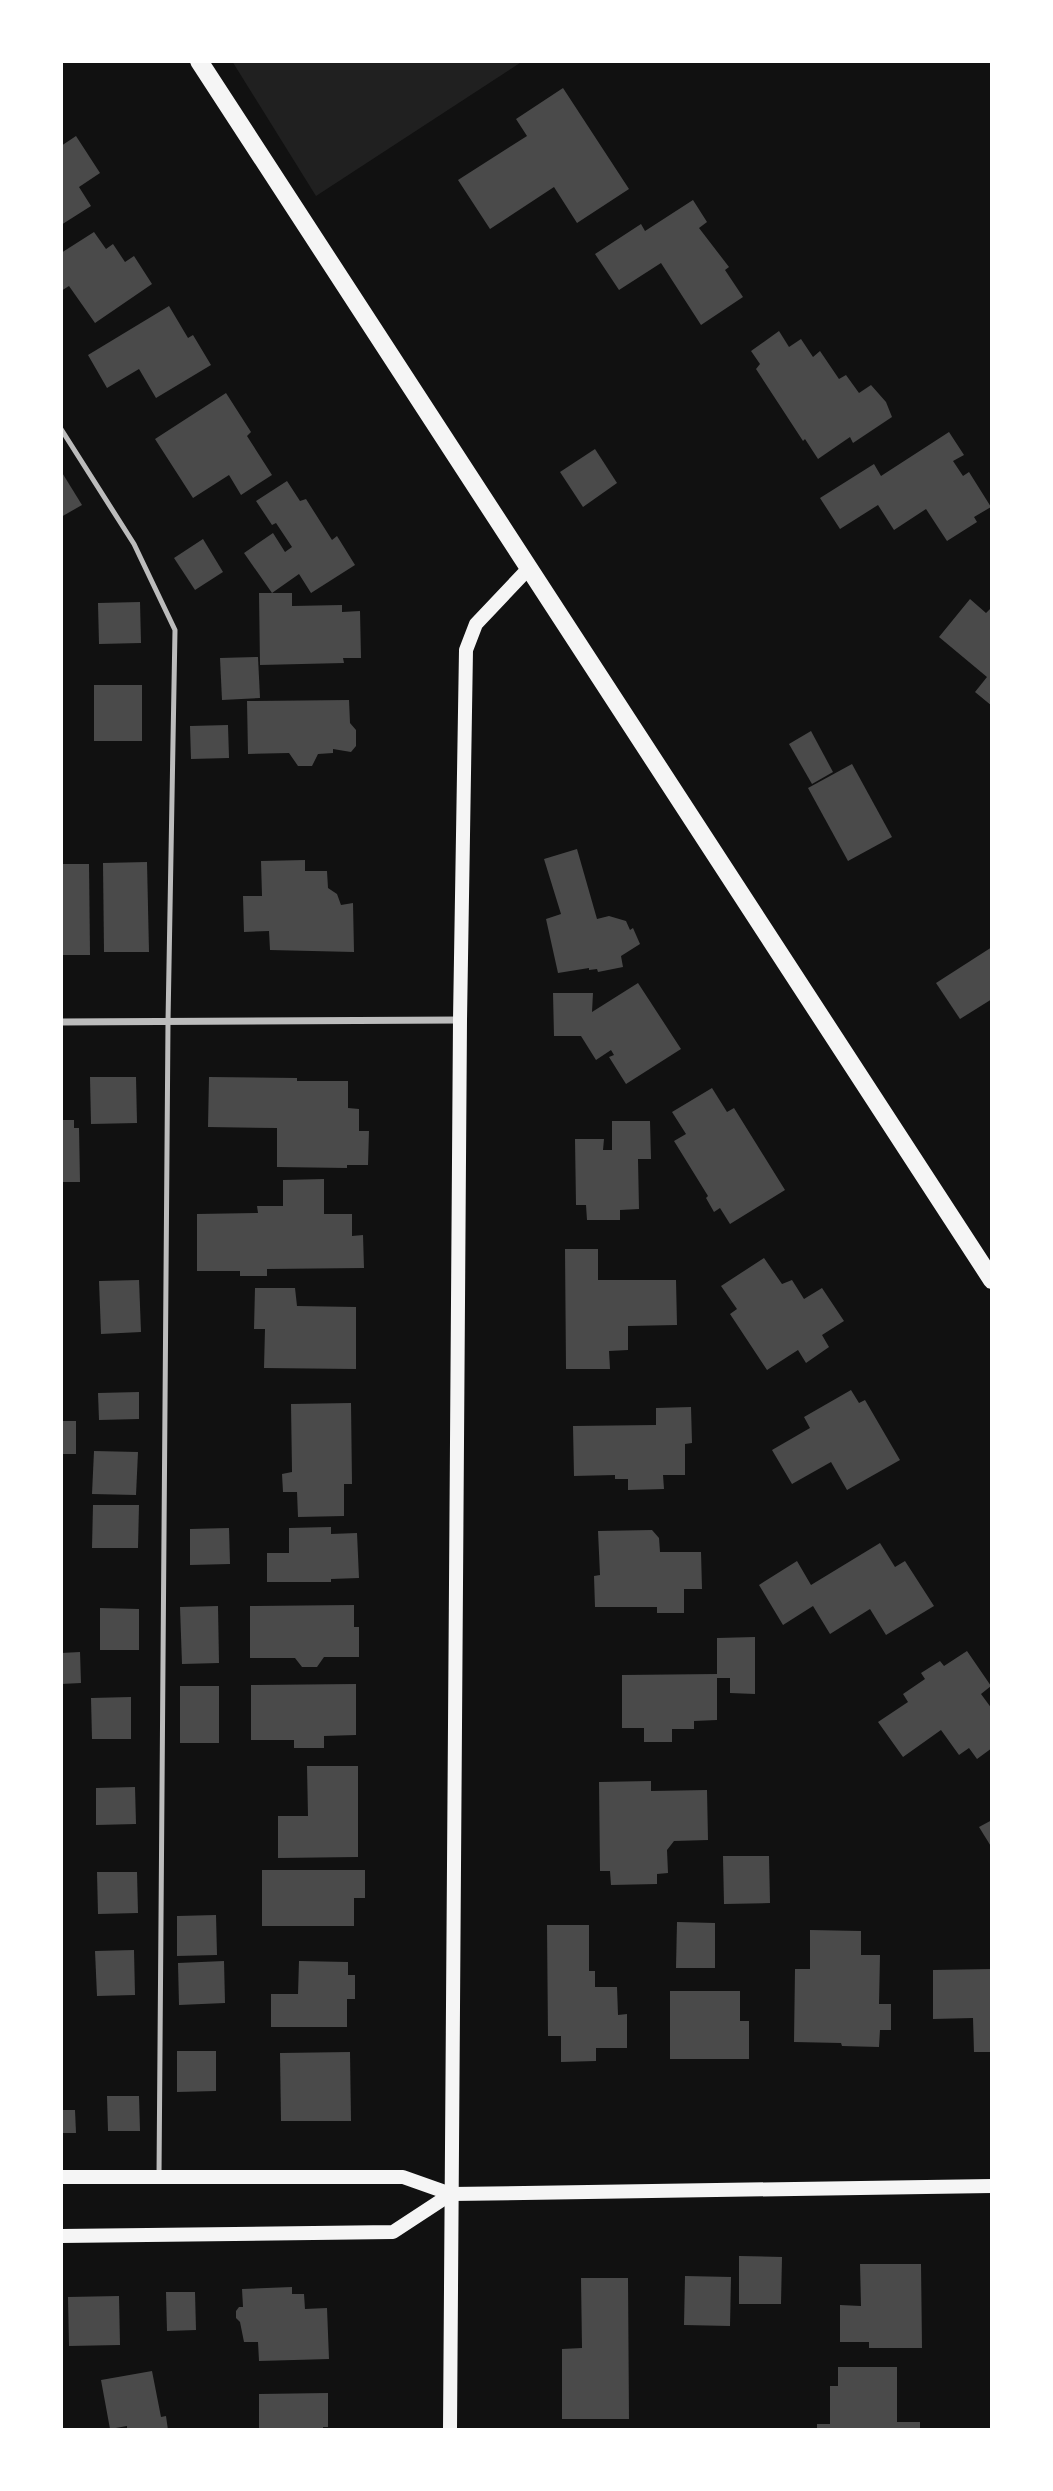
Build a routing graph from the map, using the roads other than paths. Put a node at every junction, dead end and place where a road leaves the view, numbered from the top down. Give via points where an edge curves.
1 (199, 61) edge
2 (61, 429) edge
3 (529, 568) junction
4 (460, 1020) junction
5 (61, 1022) edge
6 (168, 1022) junction
7 (992, 1280) edge
8 (159, 2176) junction
9 (61, 2177) edge
10 (992, 2186) edge
11 (451, 2194) junction
12 (61, 2236) edge
13 (450, 2430) edge

1 - 3 main road
2 - 6 lane via 134,544 175,630
3 - 4 main road via 476,624 466,650
3 - 7 main road
4 - 6 street
4 - 11 main road
5 - 6 street
6 - 8 lane
8 - 9 main road
8 - 11 main road via 403,2177
10 - 11 main road
11 - 12 main road via 393,2232
11 - 13 main road

